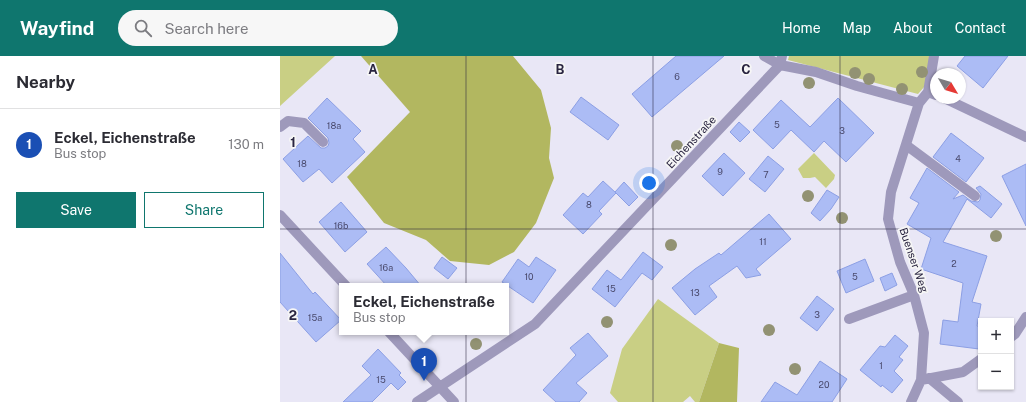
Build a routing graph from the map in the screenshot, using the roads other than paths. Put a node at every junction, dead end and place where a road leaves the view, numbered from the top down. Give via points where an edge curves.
1 (764, 56) edge
2 (934, 56) edge
3 (781, 60) edge
4 (933, 68) edge
5 (930, 95) edge
6 (920, 103) junction
7 (957, 104) edge
8 (280, 127) edge
9 (1026, 137) edge
10 (323, 142) dead end
11 (906, 144) junction
12 (975, 196) dead end
13 (280, 215) edge
14 (343, 283) edge
15 (914, 295) junction
16 (1026, 317) edge
17 (850, 319) dead end
18 (392, 335) edge
19 (1014, 335) edge
20 (978, 361) edge
21 (925, 379) junction
22 (440, 386) junction
23 (417, 402) edge
24 (454, 402) edge
25 (911, 402) edge
26 (958, 402) edge

1 - 3 street
2 - 4 street
3 - 6 street via 857,86
3 - 22 street, Eichenstraße via 535,324
5 - 6 street
6 - 11 street, Buenser Weg
7 - 9 street
8 - 10 street via 288,121 304,123
11 - 12 street
11 - 15 street, Buenser Weg via 891,192 888,219 900,262
13 - 14 street
15 - 17 street
15 - 21 street, Buenser Weg via 924,333
16 - 19 street
18 - 22 street
20 - 21 street via 963,372
21 - 25 street, Buenser Weg
21 - 26 street
22 - 23 street, Eichenstraße
22 - 24 street

